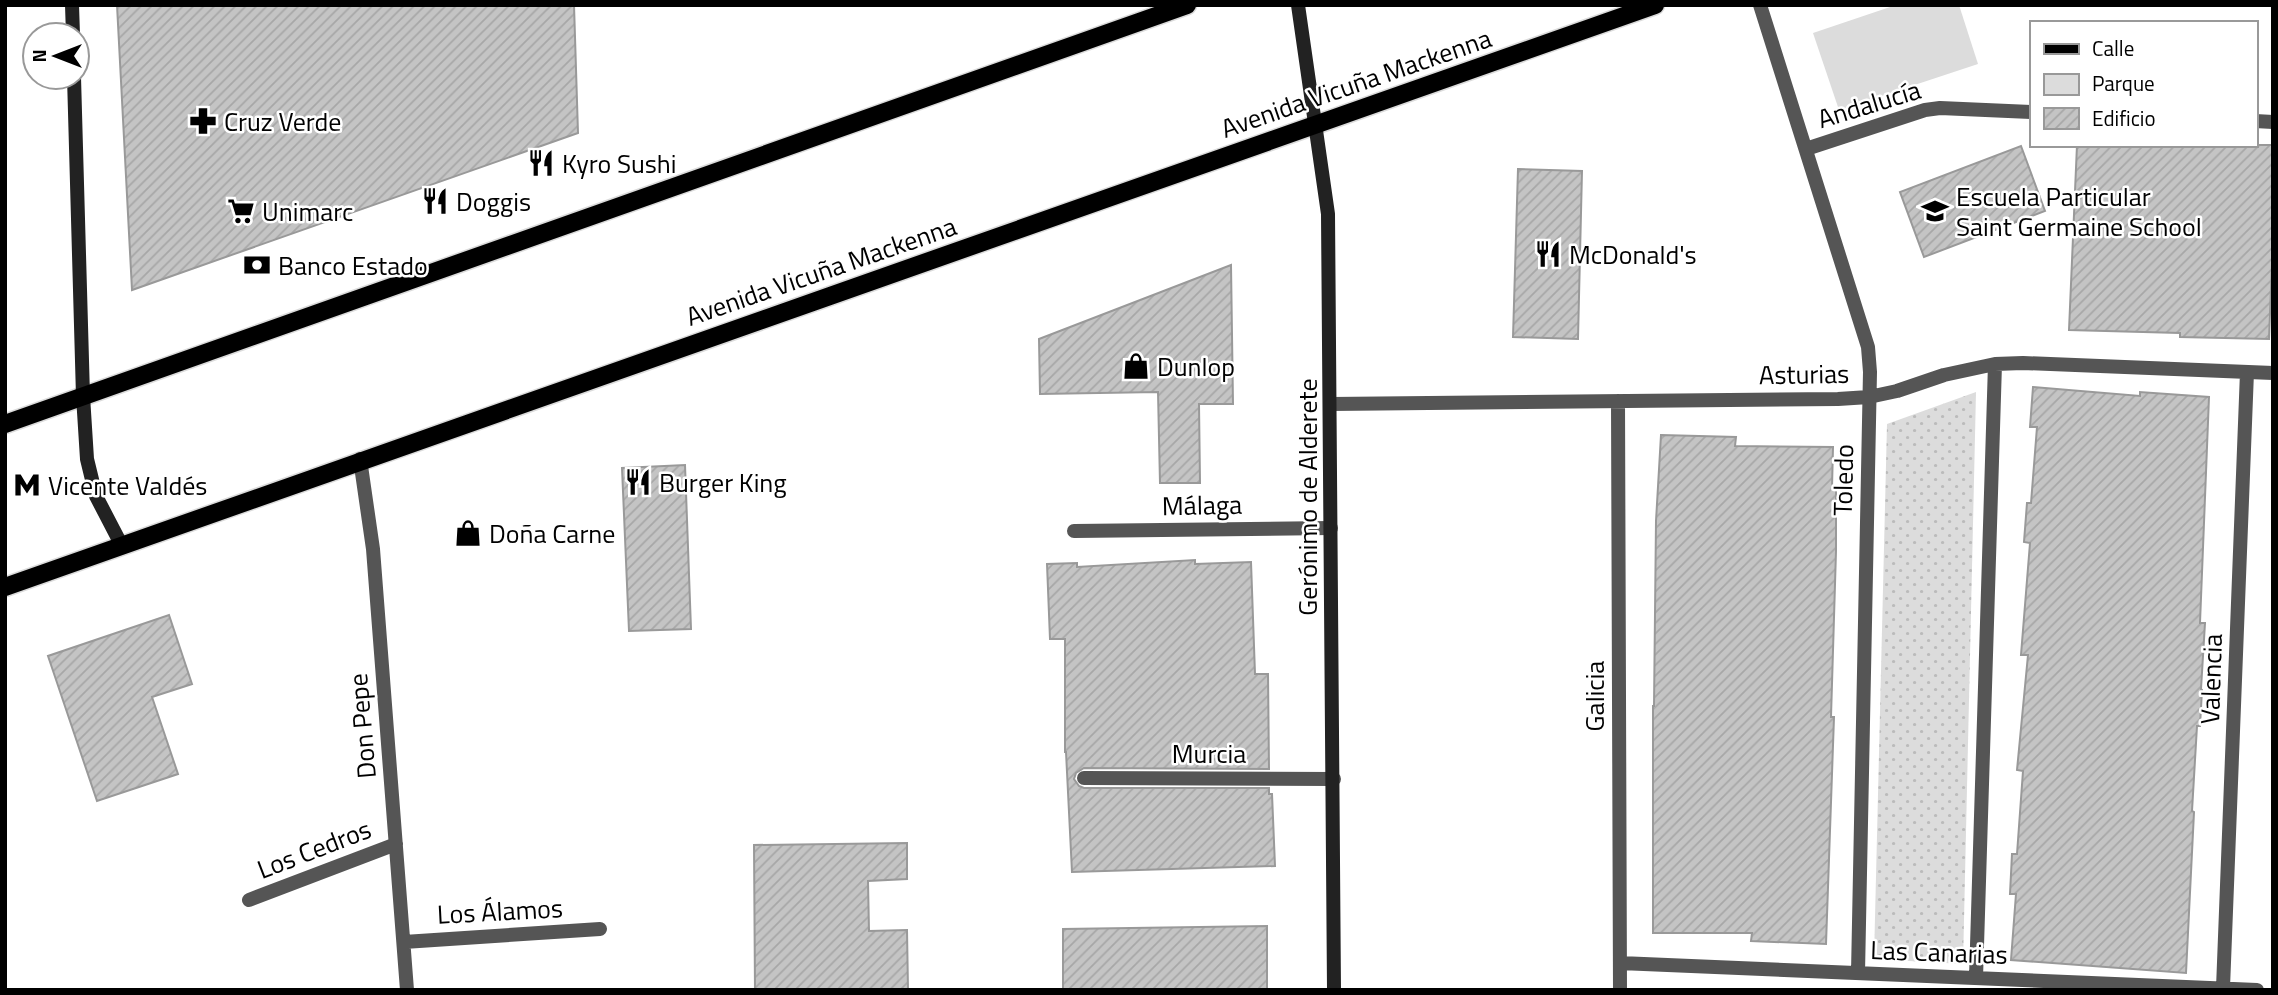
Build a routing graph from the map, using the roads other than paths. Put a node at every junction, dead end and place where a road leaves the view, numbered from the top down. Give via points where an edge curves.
1 (1187, 5) edge
2 (1298, 5) edge
3 (1655, 5) edge
4 (1760, 5) edge
5 (74, 91) edge
6 (2030, 112) edge
7 (1317, 126) junction
8 (1806, 149) junction
9 (1995, 364) junction
10 (2248, 372) junction
11 (2273, 373) edge
12 (83, 396) junction
13 (1869, 397) junction
14 (1618, 401) junction
15 (1331, 404) junction
16 (5, 424) edge
17 (360, 459) junction
18 (1331, 528) junction
19 (1074, 531) dead end
20 (122, 546) junction
21 (5, 587) edge
22 (1084, 778) dead end
23 (1334, 779) junction
24 (396, 844) junction
25 (248, 900) dead end
26 (600, 929) dead end
27 (404, 942) junction
28 (1620, 963) junction
29 (1858, 973) junction
30 (1976, 978) junction
31 (2223, 988) edge
32 (407, 990) edge
33 (1334, 990) edge
34 (1620, 990) edge
35 (2257, 990) edge

1 - 12 main road
2 - 7 main road, Gerónimo de Alderete
3 - 7 main road, Avenida Vicuña Mackenna
4 - 8 street, Toledo
5 - 12 main road
6 - 8 street, Andalucía via 1925,110
7 - 15 main road, Gerónimo de Alderete via 1328,214
7 - 17 main road, Avenida Vicuña Mackenna
8 - 13 street, Toledo via 1863,327 1871,372
9 - 10 street, Asturias
9 - 13 street, Asturias
9 - 30 street
10 - 11 street, Asturias
10 - 31 street, Valencia
12 - 16 main road
12 - 20 main road via 93,485
13 - 14 street, Asturias
13 - 29 street, Toledo
14 - 15 street, Asturias
14 - 28 street, Galicia
15 - 18 main road, Gerónimo de Alderete
17 - 20 main road, Avenida Vicuña Mackenna
17 - 24 street, Don Pepe via 373,550
18 - 19 street, Málaga
18 - 23 main road, Gerónimo de Alderete
20 - 21 main road, Avenida Vicuña Mackenna
22 - 23 street, Murcia
23 - 33 main road, Gerónimo de Alderete
24 - 25 street, Los Cedros
24 - 27 street, Don Pepe
26 - 27 street, Los Álamos
27 - 32 street, Don Pepe
28 - 29 street, Las Canarias
28 - 34 street, Galicia
29 - 30 street, Las Canarias
30 - 31 street, Las Canarias
31 - 35 street, Las Canarias

